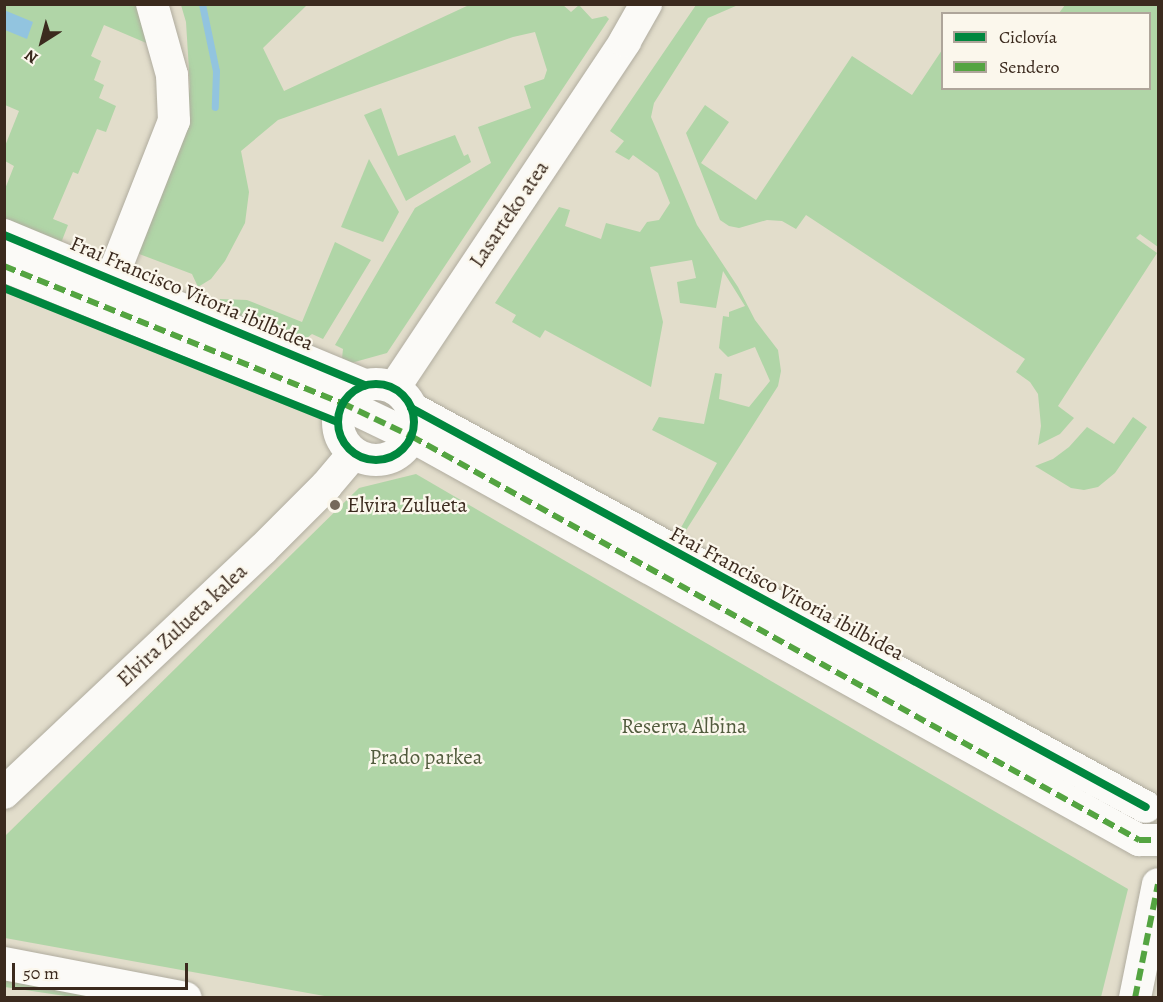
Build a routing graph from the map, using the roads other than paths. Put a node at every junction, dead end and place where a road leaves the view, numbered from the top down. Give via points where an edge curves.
1 (152, 4) edge
2 (645, 4) edge
3 (660, 4) edge
4 (625, 41) junction
5 (4, 235) edge
6 (4, 266) edge
7 (112, 278) junction
8 (4, 288) edge
9 (377, 407) junction
10 (354, 453) junction
11 (4, 793) edge
12 (1155, 830) edge
13 (1158, 884) edge
14 (4, 963) edge
15 (185, 998) edge
16 (1135, 998) edge

1 - 7 street via 172,75 174,121
2 - 4 street, Lasarteko atea
3 - 4 street, Lasarteko atea
4 - 9 street, Lasarteko atea
5 - 7 street, Frai Francisco Vitoria ibilbidea
6 - 9 street, Frai Francisco Vitoria ibilbidea
7 - 9 street, Frai Francisco Vitoria ibilbidea
8 - 9 street, Frai Francisco Vitoria ibilbidea
9 - 10 street via 341,439
9 - 10 street, Lasarteko atea via 405,446 384,459 363,458
9 - 12 street, Frai Francisco Vitoria ibilbidea via 1139,840
10 - 11 street, Elvira Zulueta kalea via 262,550
13 - 16 street
14 - 15 main road

